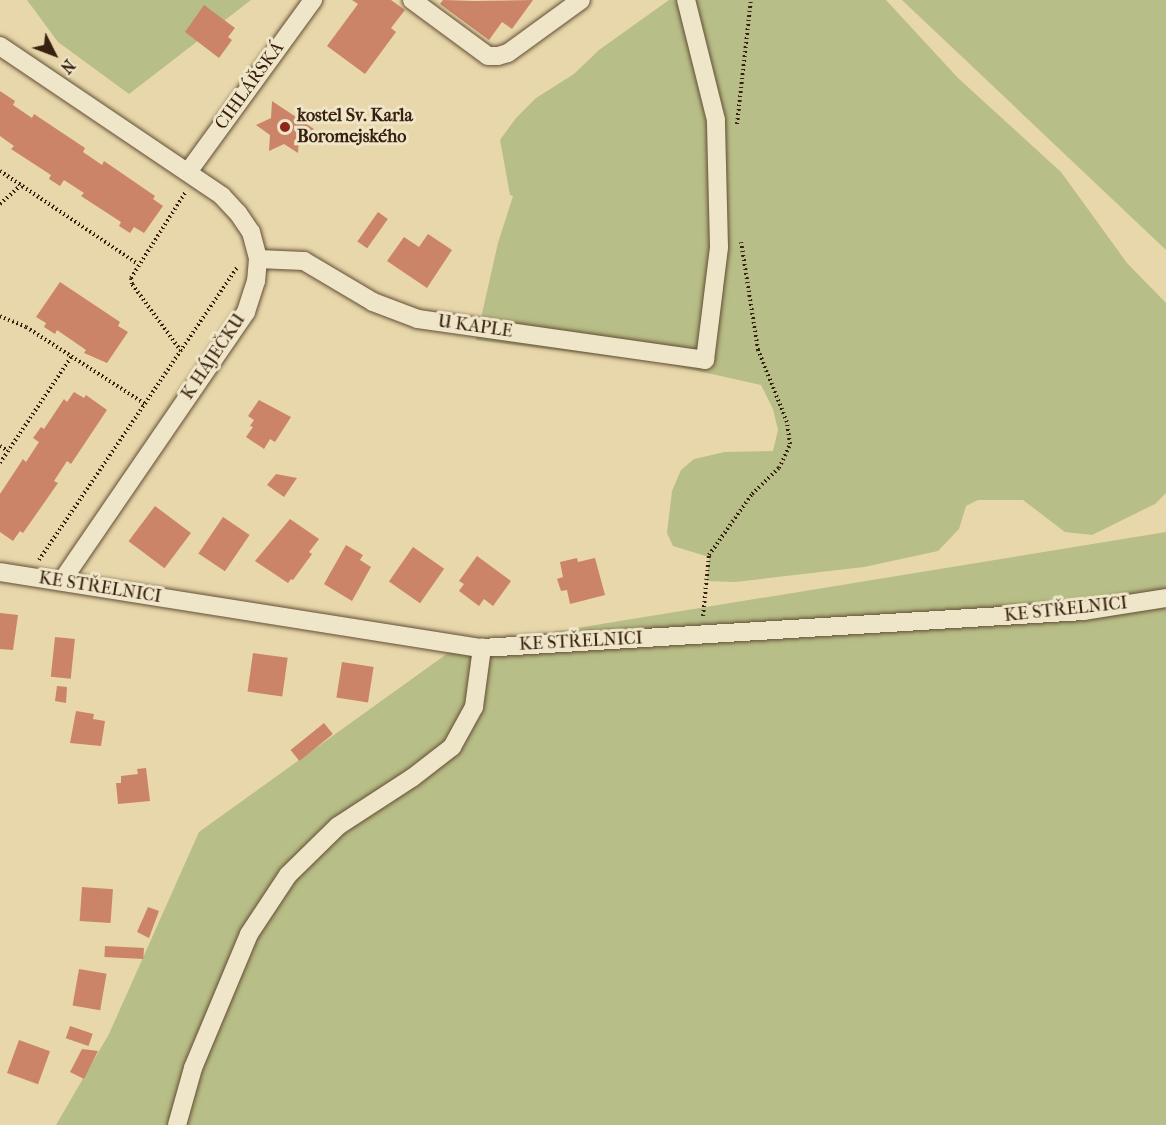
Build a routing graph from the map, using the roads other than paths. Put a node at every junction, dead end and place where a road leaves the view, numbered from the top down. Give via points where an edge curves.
1 (312, 0) edge
2 (412, 0) edge
3 (581, 0) edge
4 (686, 0) edge
5 (0, 46) edge
6 (188, 172) junction
7 (250, 260) junction
8 (0, 572) edge
9 (62, 581) junction
10 (1166, 598) edge
11 (482, 648) junction
12 (177, 1125) edge

1 - 6 street, CIHLÁŘSKÁ
2 - 3 street via 488,56 498,56 508,53
4 - 7 street, U KAPLE via 716,120 719,247 705,360 418,319 373,302 304,261
5 - 6 street, K HÁJEČKU
6 - 7 street, K HÁJEČKU via 222,196 252,232
7 - 9 street, K HÁJEČKU via 256,281 246,312
8 - 9 street, KE STŘELNICI
9 - 11 street, KE STŘELNICI
10 - 11 street, KE STŘELNICI via 1084,611
11 - 12 street via 474,707 452,747 338,826 288,875 249,934 193,1068

